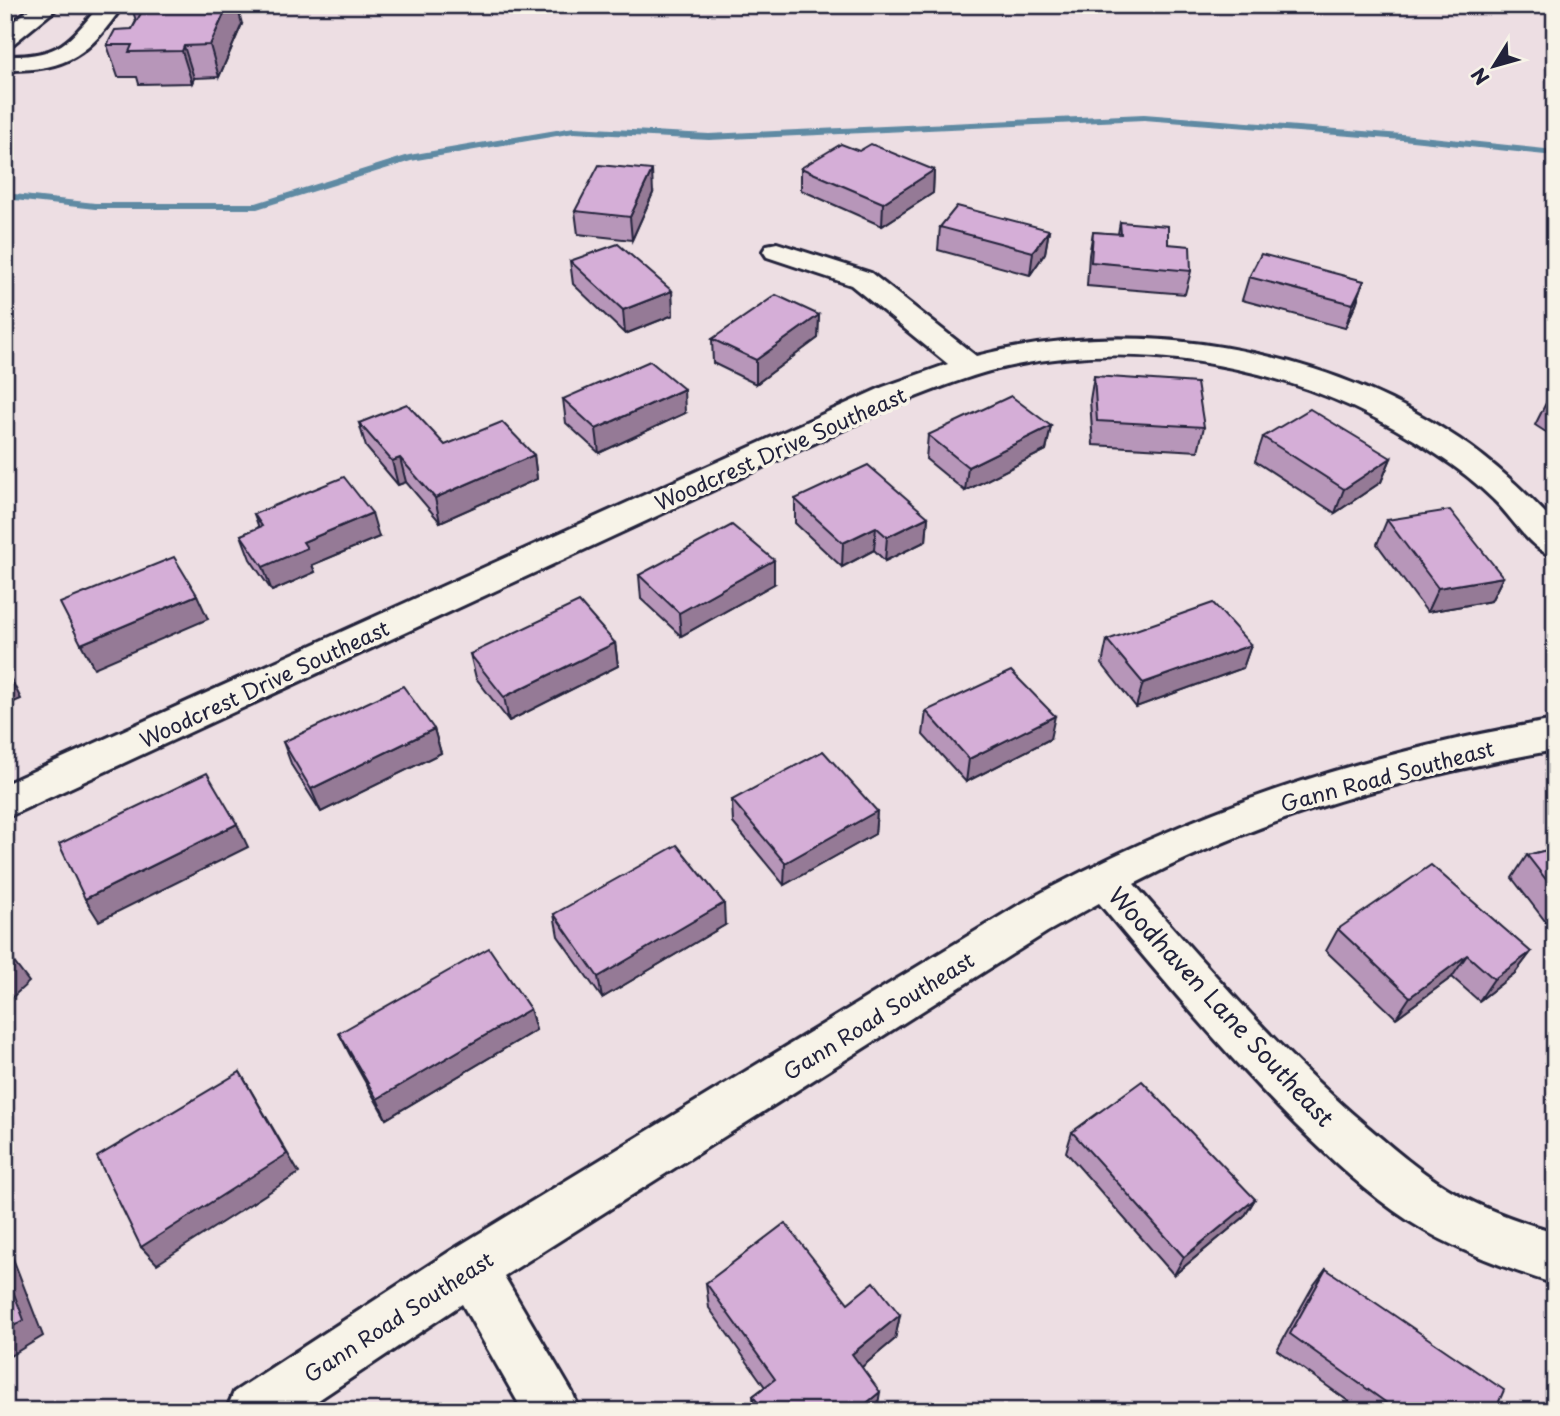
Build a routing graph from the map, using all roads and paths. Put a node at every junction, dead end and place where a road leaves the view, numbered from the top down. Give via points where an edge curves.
1 (50, 5) edge
2 (112, 5) edge
3 (5, 39) edge
4 (5, 62) edge
5 (777, 251) dead end
6 (969, 366) junction
7 (1555, 545) edge
8 (1555, 735) edge
9 (5, 802) edge
10 (1104, 879) junction
11 (1555, 1258) edge
12 (470, 1268) junction
13 (253, 1411) edge
14 (553, 1411) edge

1 - 3 street
2 - 4 street via 73,51 60,59
5 - 6 street via 861,279
6 - 7 street, Woodcrest Drive Southeast via 1044,352 1123,348 1240,359 1300,376 1360,398 1438,438 1517,501
6 - 9 street, Woodcrest Drive Southeast via 869,406
8 - 10 street, Gann Road Southeast via 1425,760 1334,785 1186,839
10 - 11 street, Woodhaven Lane Southeast via 1283,1079 1362,1153 1416,1196 1476,1228
10 - 12 street, Gann Road Southeast via 1020,926
12 - 13 street, Gann Road Southeast
12 - 14 street

